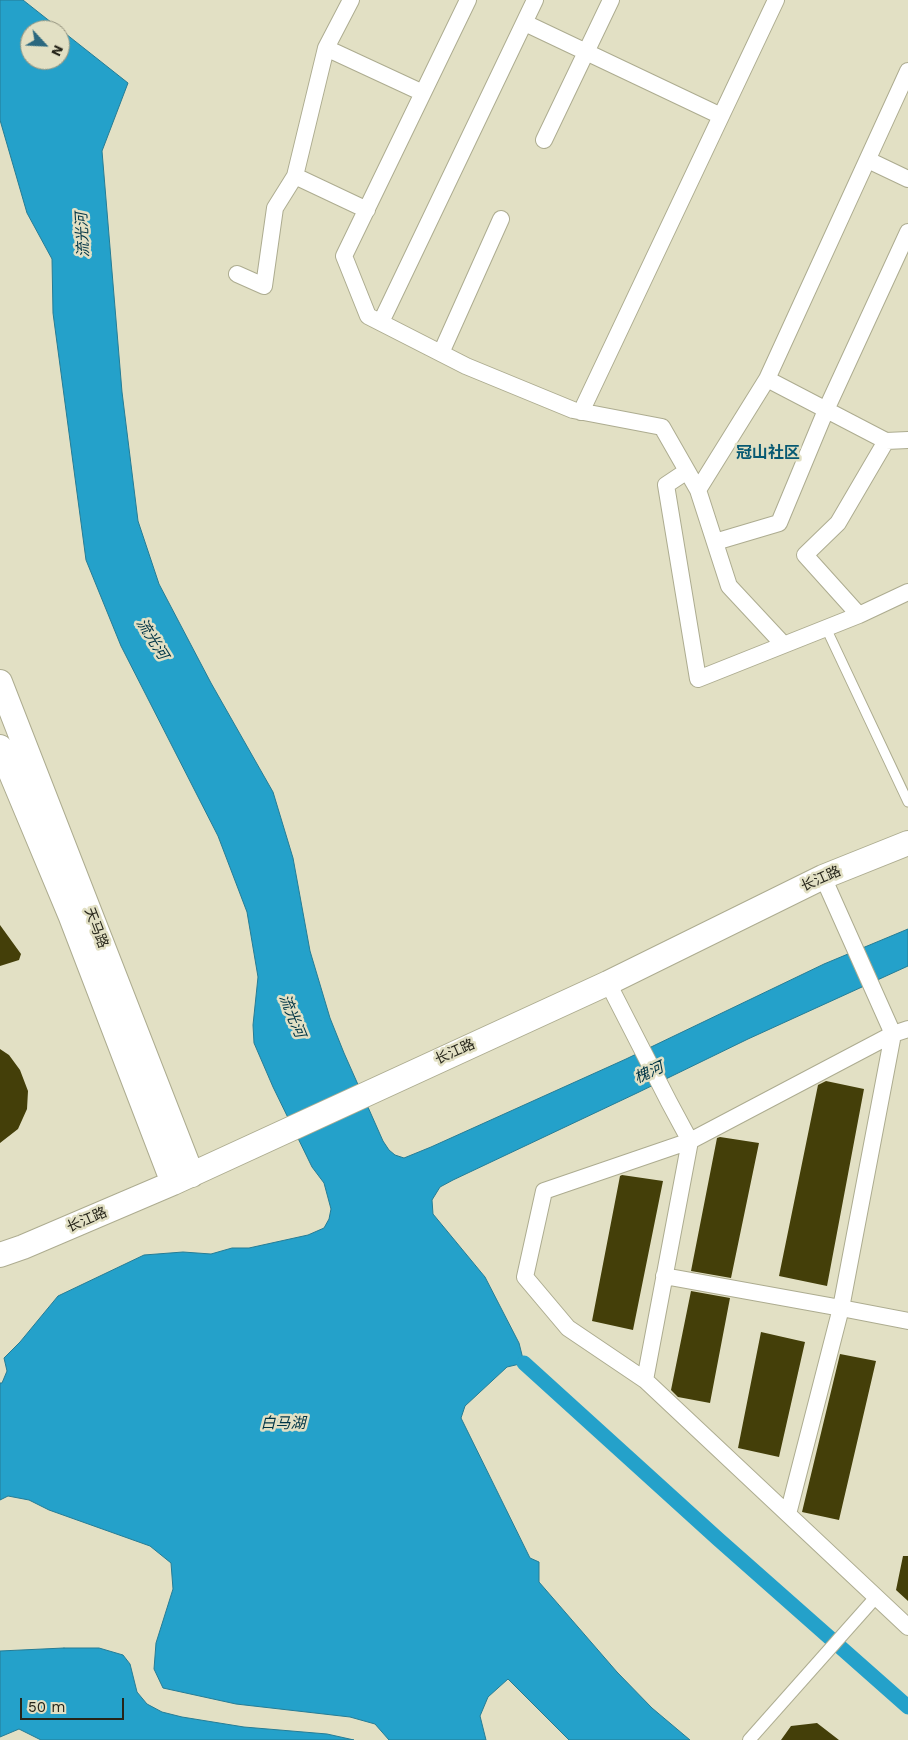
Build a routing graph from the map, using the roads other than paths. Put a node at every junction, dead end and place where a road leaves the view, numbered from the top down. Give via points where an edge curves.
1 (351, 0) edge
2 (468, 0) edge
3 (535, 0) edge
4 (611, 0) edge
5 (776, 0) edge
6 (525, 23) junction
7 (326, 48) junction
8 (587, 52) junction
9 (908, 71) edge
10 (423, 93) junction
11 (721, 116) junction
12 (544, 140) dead end
13 (868, 160) junction
14 (295, 176) junction
15 (908, 179) edge
16 (366, 210) junction
17 (501, 219) dead end
18 (908, 232) edge
19 (237, 274) dead end
20 (381, 322) junction
21 (441, 353) junction
22 (767, 380) junction
23 (826, 410) junction
24 (581, 412) junction
25 (886, 440) junction
26 (908, 440) edge
27 (687, 471) junction
28 (698, 490) junction
29 (715, 542) junction
30 (908, 592) edge
31 (859, 615) junction
32 (826, 628) junction
33 (783, 644) junction
34 (0, 682) edge
35 (0, 747) edge
36 (908, 802) edge
37 (908, 843) edge
38 (823, 877) junction
39 (608, 983) junction
40 (901, 1032) edge
41 (690, 1141) junction
42 (182, 1179) junction
43 (0, 1255) edge
44 (664, 1276) junction
45 (841, 1308) junction
46 (908, 1321) edge
47 (645, 1380) junction
48 (788, 1514) junction
49 (876, 1597) junction
50 (908, 1627) edge
51 (749, 1740) edge

1 - 7 street
2 - 10 street
3 - 6 street
4 - 8 street
5 - 11 street
6 - 8 street
6 - 20 street
7 - 10 street
7 - 14 street
8 - 11 street
8 - 12 street
9 - 13 street
10 - 16 street
11 - 24 street
13 - 15 street
13 - 22 street
14 - 16 street
14 - 19 street via 275,208 264,286
16 - 20 street via 344,256 368,316
17 - 21 street
18 - 23 street
20 - 21 street
21 - 24 street
22 - 23 street
22 - 28 street
23 - 25 street
23 - 29 street via 779,523
24 - 27 street via 662,427
25 - 26 street
25 - 31 street via 838,523 805,555
27 - 28 street
27 - 33 street via 666,485 698,679
28 - 29 street
29 - 33 street via 729,586
30 - 31 street
31 - 32 street
32 - 33 street
32 - 36 lane
34 - 42 main road, 天马路
35 - 42 main road, 天马路
37 - 38 main road, 长江路
38 - 39 main road, 长江路
38 - 40 street via 881,1006
39 - 41 street
39 - 42 main road, 长江路
40 - 41 street
40 - 45 street
41 - 44 street
41 - 47 street via 544,1191 525,1277 568,1328
42 - 43 main road, 长江路
44 - 45 street
44 - 47 street
45 - 46 street
45 - 48 street
47 - 48 street
48 - 49 street
49 - 50 street
49 - 51 street

